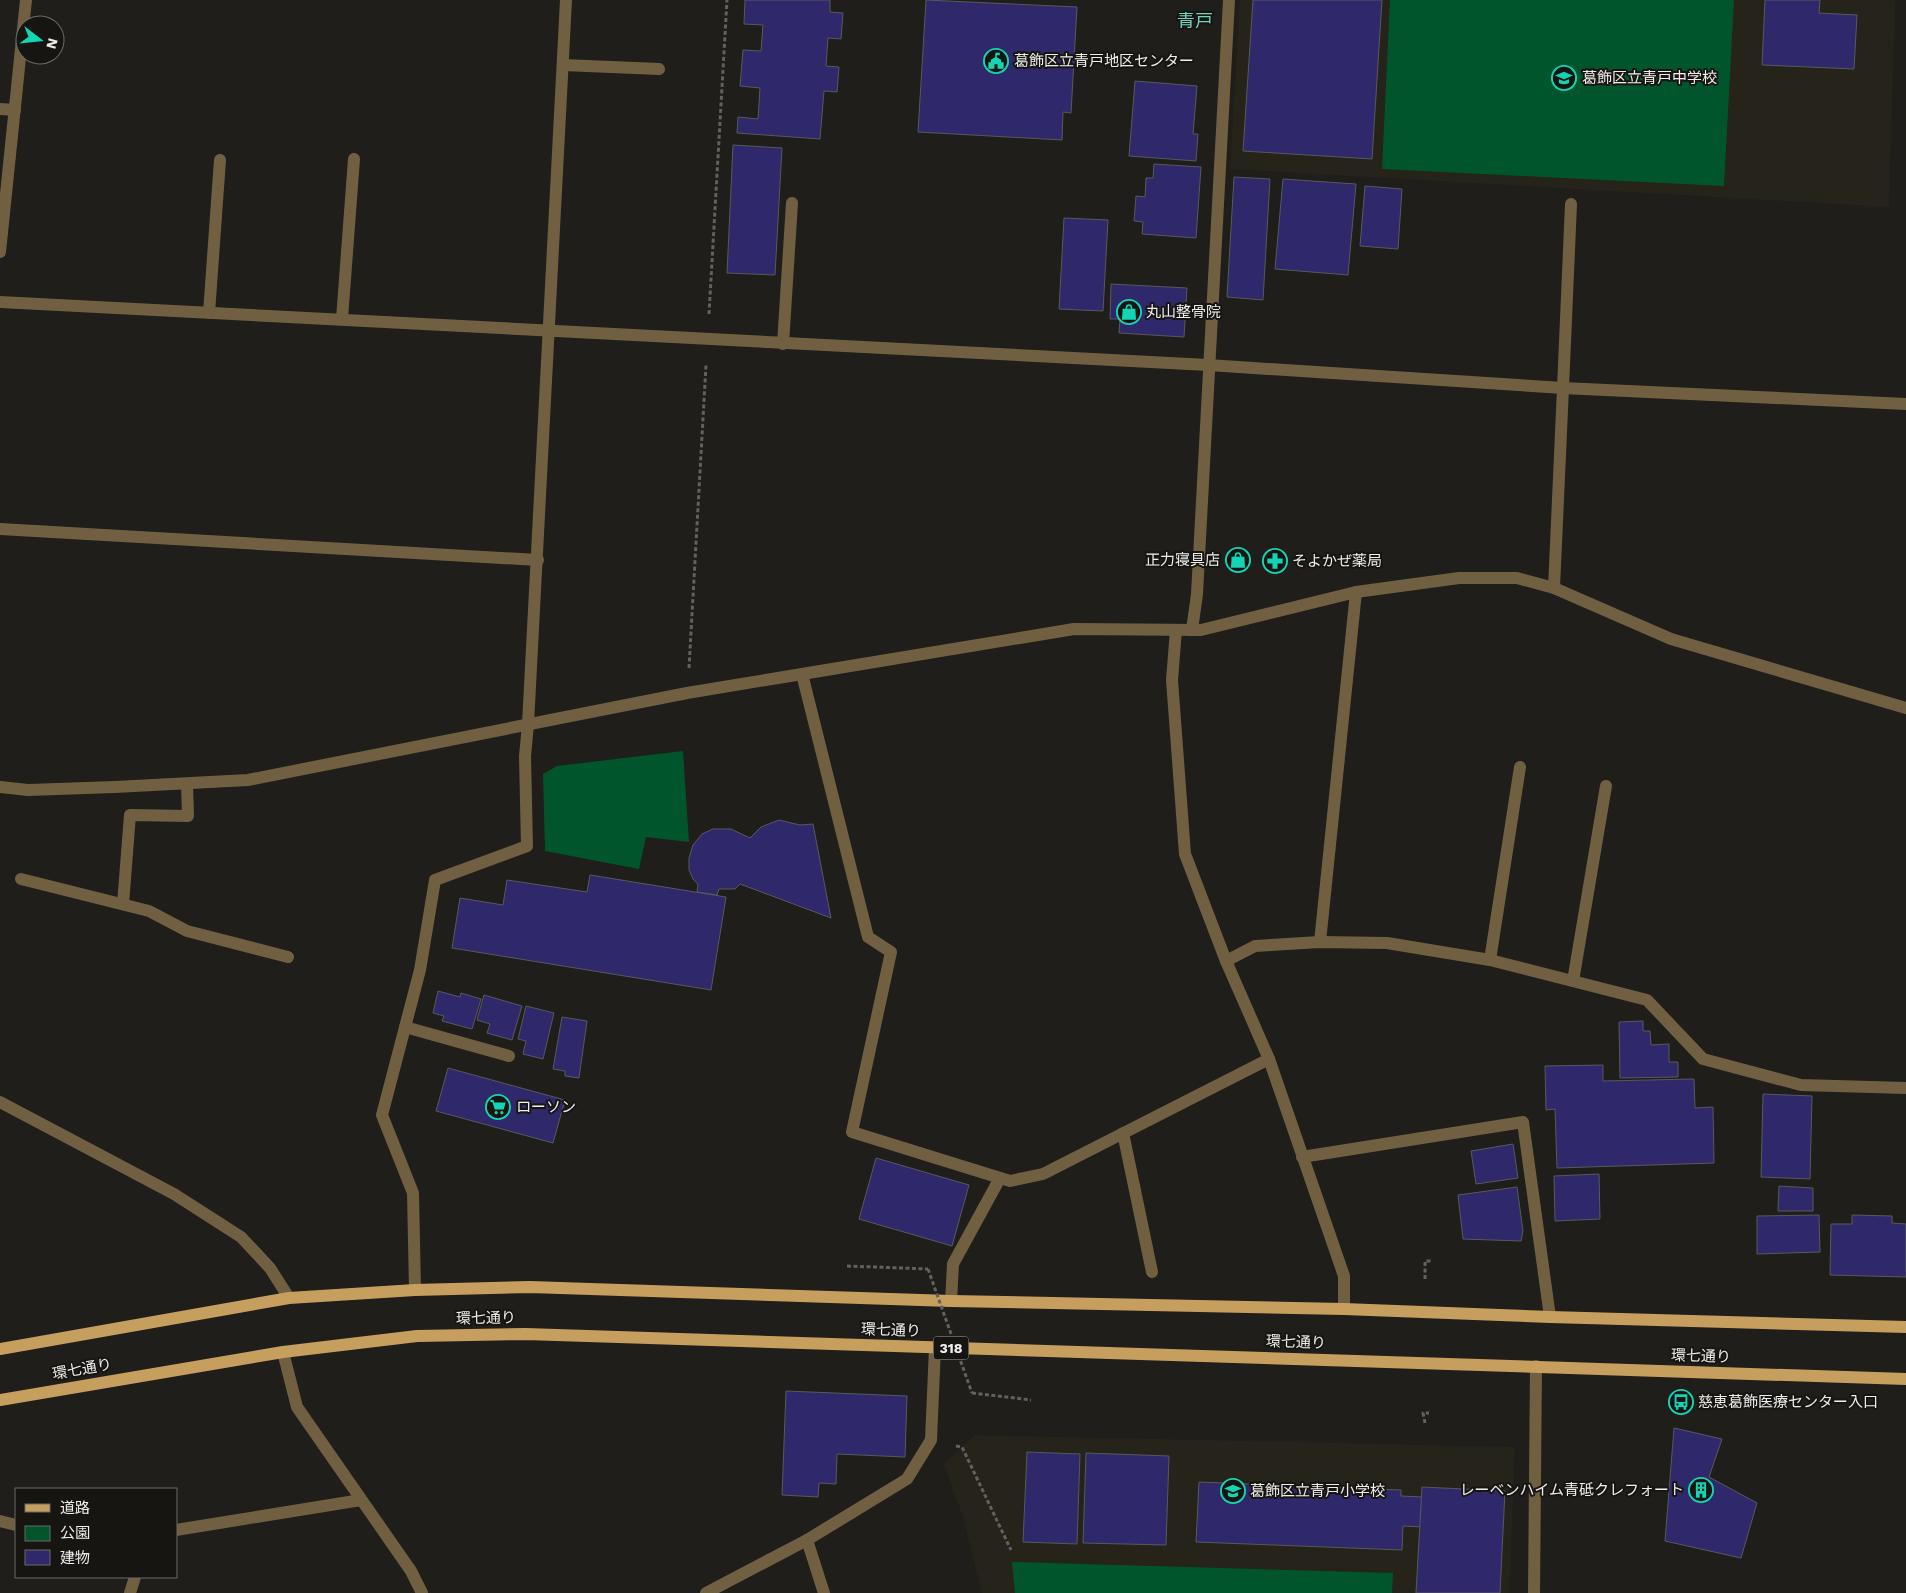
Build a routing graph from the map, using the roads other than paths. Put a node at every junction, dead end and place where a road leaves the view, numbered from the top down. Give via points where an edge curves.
1 (26, 0) edge
2 (566, 0) edge
3 (1229, 0) edge
4 (563, 65) junction
5 (659, 69) dead end
6 (0, 109) edge
7 (15, 110) junction
8 (354, 159) dead end
9 (220, 160) dead end
10 (792, 203) dead end
11 (1571, 204) dead end
12 (0, 252) edge
13 (0, 302) edge
14 (209, 314) junction
15 (342, 319) junction
16 (548, 331) junction
17 (783, 344) junction
18 (1208, 365) junction
19 (1563, 388) junction
20 (1906, 404) edge
21 (0, 529) edge
22 (538, 560) junction
23 (1554, 588) junction
24 (1356, 592) junction
25 (1176, 630) junction
26 (1192, 630) junction
27 (802, 674) junction
28 (1905, 705) edge
29 (528, 724) junction
30 (1520, 767) dead end
31 (187, 784) junction
32 (1606, 786) dead end
33 (0, 787) edge
34 (21, 879) dead end
35 (123, 904) junction
36 (1320, 942) junction
37 (288, 957) dead end
38 (1490, 960) junction
39 (1226, 961) junction
40 (1573, 981) junction
41 (405, 1027) junction
42 (509, 1056) dead end
43 (1269, 1060) junction
44 (1906, 1088) edge
45 (0, 1102) edge
46 (1123, 1133) junction
47 (1302, 1157) junction
48 (1000, 1178) junction
49 (1152, 1272) dead end
50 (415, 1290) junction
51 (289, 1298) junction
52 (951, 1301) junction
53 (1344, 1308) junction
54 (1550, 1317) junction
55 (1906, 1327) edge
56 (935, 1347) junction
57 (0, 1349) edge
58 (283, 1352) junction
59 (1536, 1366) junction
60 (1906, 1379) edge
61 (0, 1400) edge
62 (361, 1500) junction
63 (0, 1521) edge
64 (15, 1525) edge
65 (178, 1530) edge
66 (807, 1540) junction
67 (136, 1578) edge
68 (130, 1593) edge
69 (422, 1593) edge
70 (706, 1593) edge
71 (824, 1593) edge
72 (1534, 1593) edge

1 - 7 street
2 - 4 street
3 - 18 street
4 - 5 street
4 - 16 street
6 - 7 street
7 - 12 street
8 - 15 street
9 - 14 street
10 - 17 street
11 - 19 street
13 - 14 street
14 - 15 street
15 - 16 street
16 - 17 street
16 - 22 street
17 - 18 street
18 - 19 street
18 - 26 street via 1197,594
19 - 20 street
19 - 23 street
21 - 22 street
22 - 29 street
23 - 24 street via 1518,578 1459,578
23 - 28 street via 1670,639
24 - 26 street
24 - 36 street
25 - 26 street
25 - 27 street via 1074,629
25 - 39 street via 1172,680 1185,854
27 - 29 street
27 - 48 street via 868,937 891,952 852,1132
29 - 31 street via 248,780
29 - 41 street via 525,756 527,846 435,880 420,970
30 - 38 street
31 - 33 street via 28,790
31 - 35 street via 188,816 130,815
32 - 40 street
34 - 35 street
35 - 37 street via 149,911 187,931
36 - 38 street via 1386,943
36 - 39 street via 1255,946
38 - 40 street
39 - 43 street
40 - 44 street via 1647,1000 1704,1059 1801,1085
41 - 42 street
41 - 50 street via 382,1115 413,1193
43 - 46 street
43 - 47 street
45 - 51 street via 174,1194 241,1237 270,1268
46 - 48 street via 1043,1174 1010,1180
46 - 49 street
47 - 53 street via 1344,1276
47 - 54 street via 1523,1122
48 - 52 street via 954,1264
50 - 51 main road, 環七通り
50 - 52 main road, 環七通り via 530,1287
51 - 57 main road, 環七通り
52 - 53 main road, 環七通り
53 - 54 main road, 環七通り
54 - 55 main road, 環七通り
56 - 58 main road, 環七通り / 318 via 526,1334 417,1336
56 - 59 main road, 環七通り / 318
56 - 66 street via 931,1440 907,1479
58 - 61 main road, 環七通り / 318
58 - 62 street via 297,1407
59 - 60 main road, 環七通り / 318
59 - 72 street
62 - 65 street
62 - 69 street via 411,1571
63 - 64 street
66 - 70 street
66 - 71 street
67 - 68 street

